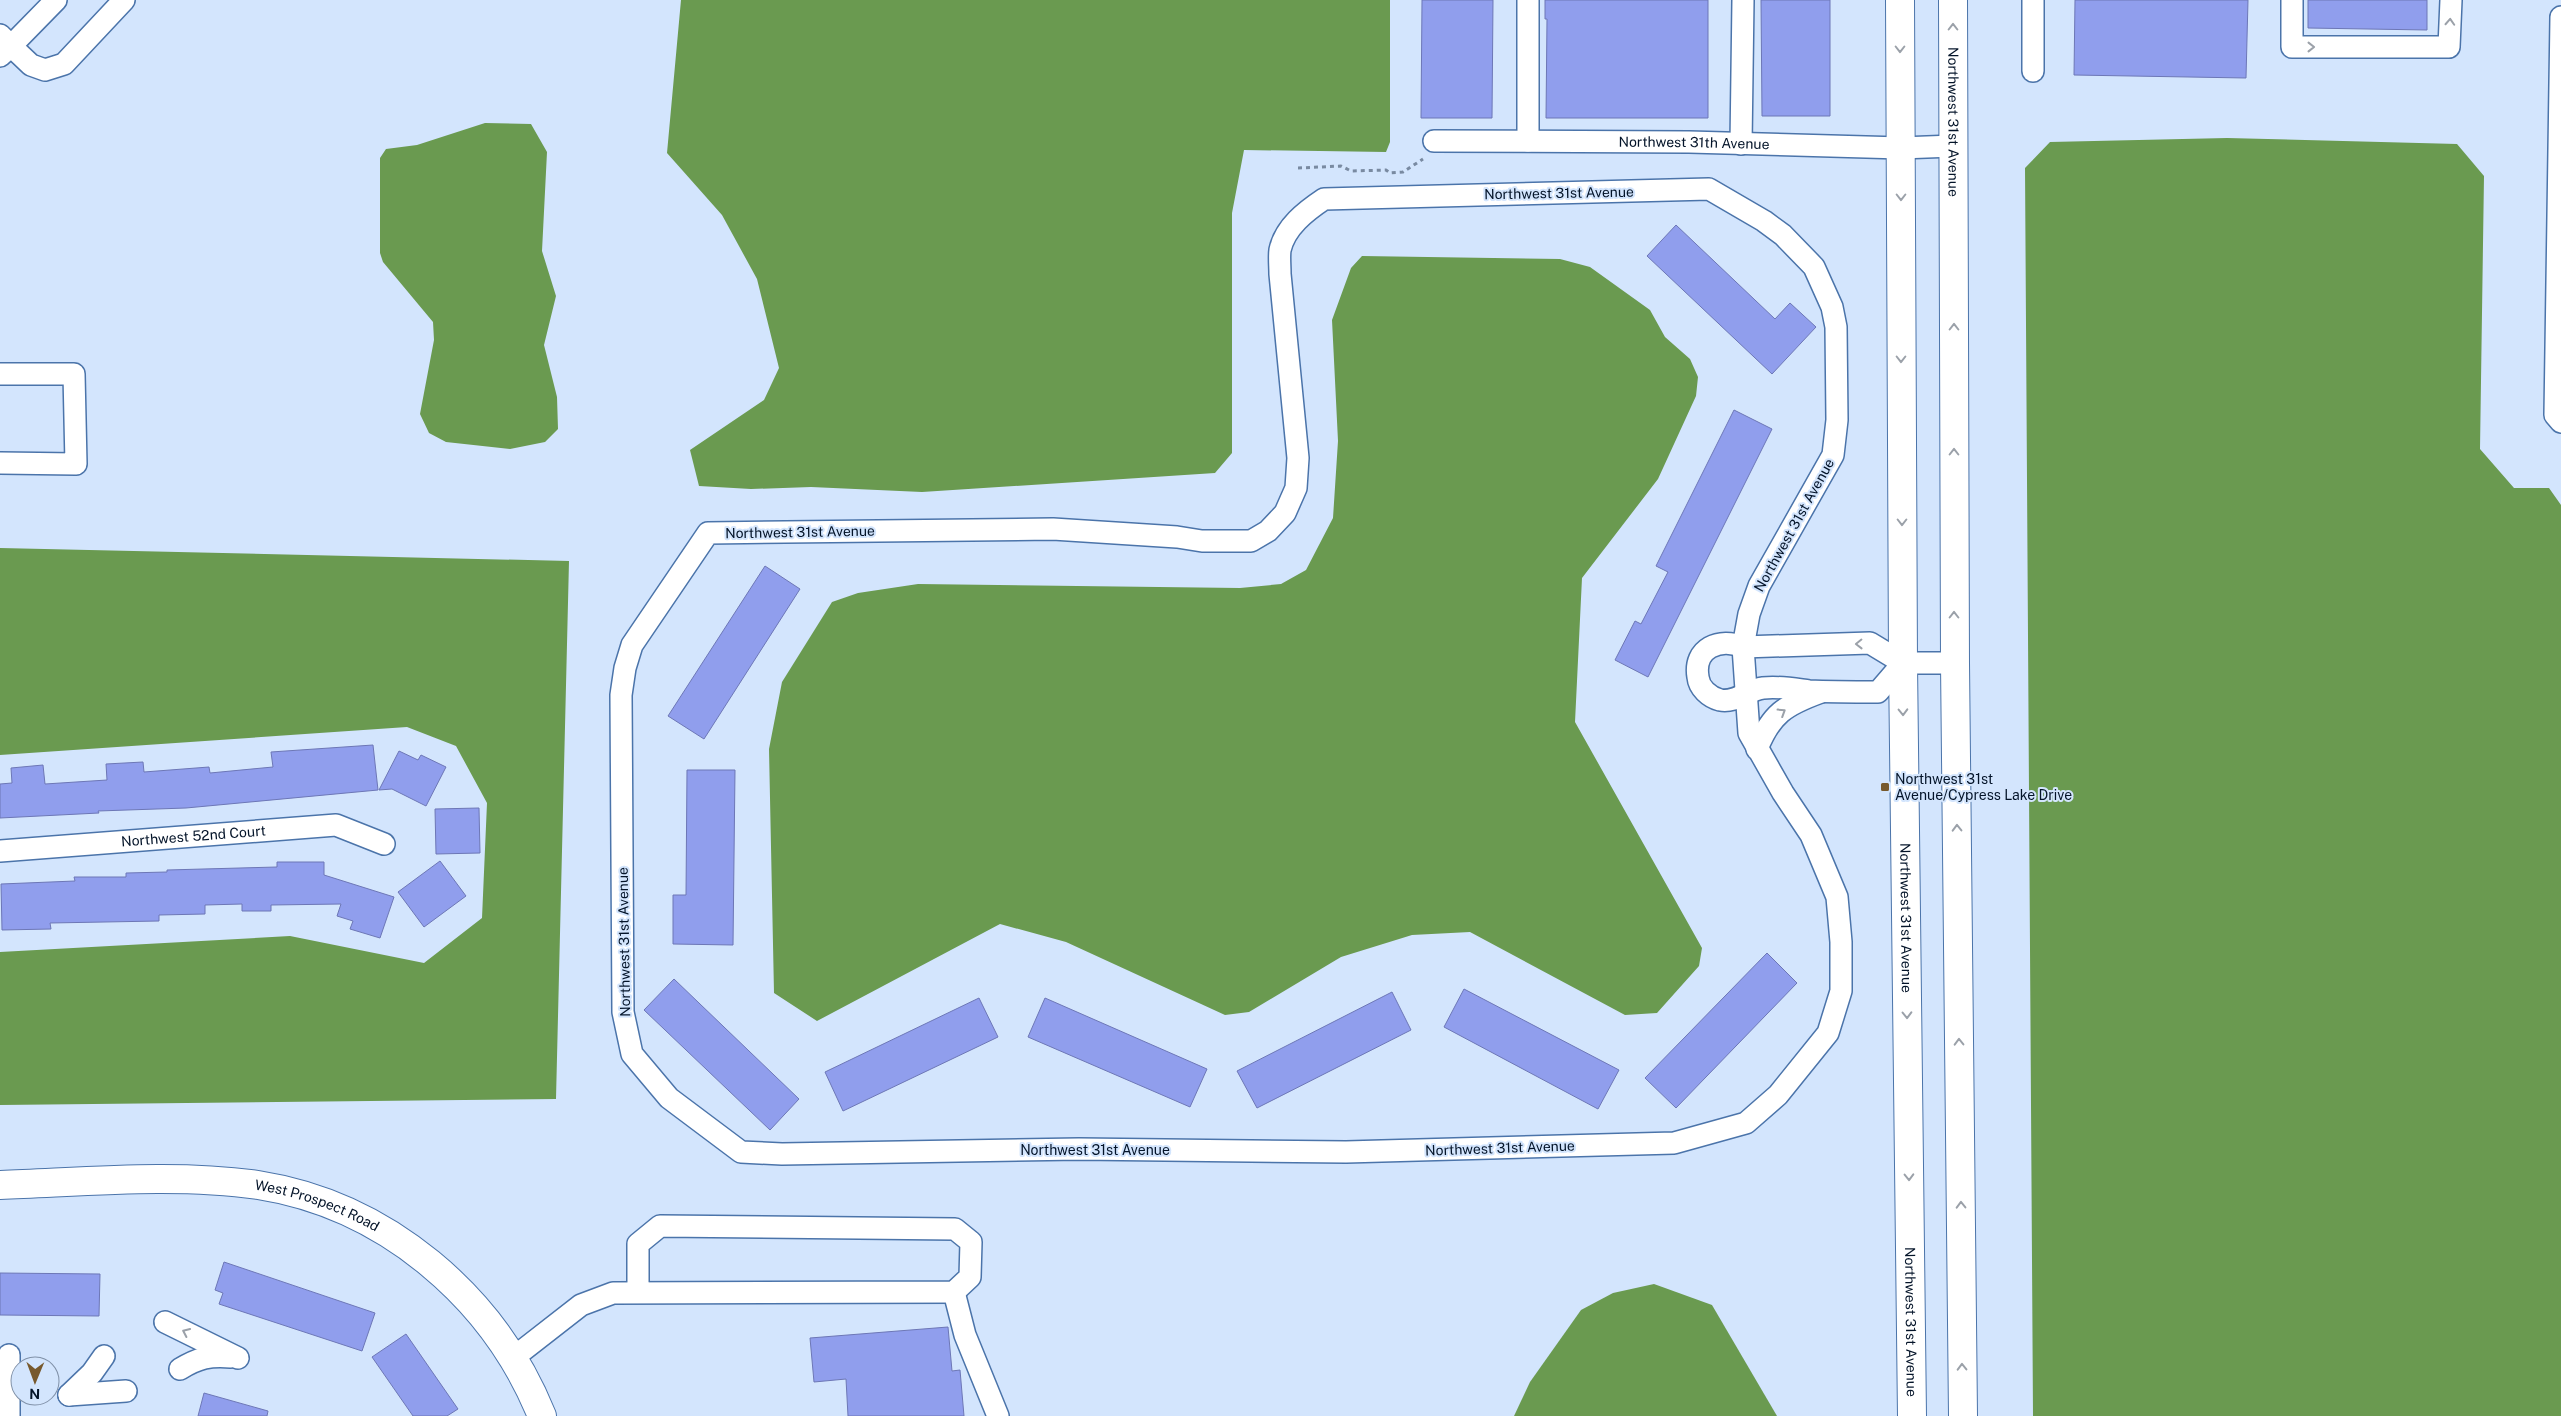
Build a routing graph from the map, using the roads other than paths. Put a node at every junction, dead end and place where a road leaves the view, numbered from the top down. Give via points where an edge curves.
1 (56, 0) edge
2 (124, 0) edge
3 (1528, 0) edge
4 (1743, 0) edge
5 (1900, 0) edge
6 (1953, 0) edge
7 (2033, 0) edge
8 (2292, 0) edge
9 (2451, 0) edge
10 (2561, 17) edge
11 (4, 46) edge
12 (2033, 71) dead end
13 (1434, 141) road end
14 (1528, 141) junction
15 (1741, 144) junction
16 (1953, 146) junction
17 (1901, 148) junction
18 (0, 374) edge
19 (2561, 422) edge
20 (0, 463) edge
21 (1743, 647) junction
22 (1902, 663) junction
23 (1955, 664) junction
24 (1824, 691) junction
25 (1745, 695) junction
26 (1757, 749) junction
27 (384, 844) dead end
28 (0, 851) edge
29 (0, 1185) edge
30 (638, 1292) junction
31 (954, 1292) junction
32 (165, 1322) dead end
33 (9, 1355) dead end
34 (104, 1356) dead end
35 (513, 1358) junction
36 (180, 1369) dead end
37 (126, 1391) dead end
38 (9, 1416) edge
39 (542, 1416) edge
40 (998, 1416) edge
41 (1912, 1416) edge
42 (1962, 1416) edge

1 - 11 street
2 - 11 street via 64,64 45,70
3 - 14 street
4 - 15 street
5 -> 17 main road, Northwest 31st Avenue
16 -> 6 main road, Northwest 31st Avenue
7 - 12 street
8 -> 9 street via 2292,47 2449,47
10 - 19 street via 2555,415
13 - 14 street, Northwest 31th Avenue
14 - 15 street, Northwest 31th Avenue
15 - 17 street, Northwest 31th Avenue
16 - 17 street, Northwest 31th Avenue
23 -> 16 main road, Northwest 31st Avenue
17 -> 22 main road, Northwest 31st Avenue
18 - 20 street via 74,374 76,464
22 -> 21 street via 1870,643
21 - 25 street, Northwest 31st Avenue
21 - 25 street via 1732,642 1713,645 1699,659 1697,668 1698,678 1708,695 1726,701
21 - 26 street, Northwest 31st Avenue via 1749,614 1759,586 1833,455 1837,420 1836,327 1832,307 1814,267 1783,235 1710,189 1324,199 1294,222 1280,249 1298,458 1296,488 1285,513 1268,531 1251,540 1202,542 1177,537 1052,529 708,533 632,646 625,668 621,718 623,1012 632,1054 669,1098 741,1152 1079,1149 1346,1152 1674,1143 1746,1123 1778,1095 1828,1033 1841,991 1841,942 1836,897 1811,835
22 - 23 street
22 - 24 street via 1878,692
22 -> 41 main road, Northwest 31st Avenue
42 -> 23 main road, Northwest 31st Avenue
24 - 25 street via 1762,688
26 -> 24 street via 1766,726 1775,716
25 - 26 street, Northwest 31st Avenue via 1749,733
27 - 28 street, Northwest 52nd Court via 336,826
29 - 35 main road, West Prospect Road via 124,1180 216,1181 259,1185 327,1204 372,1224 430,1262 463,1292
30 - 31 street
30 - 31 street via 638,1244 660,1226 955,1229 970,1242 970,1277
30 - 35 street via 614,1293 581,1305
31 - 40 street via 965,1335
36 -> 32 street via 195,1359 205,1357 238,1358
33 - 38 street
34 - 37 street via 69,1395
35 - 39 main road, West Prospect Road

